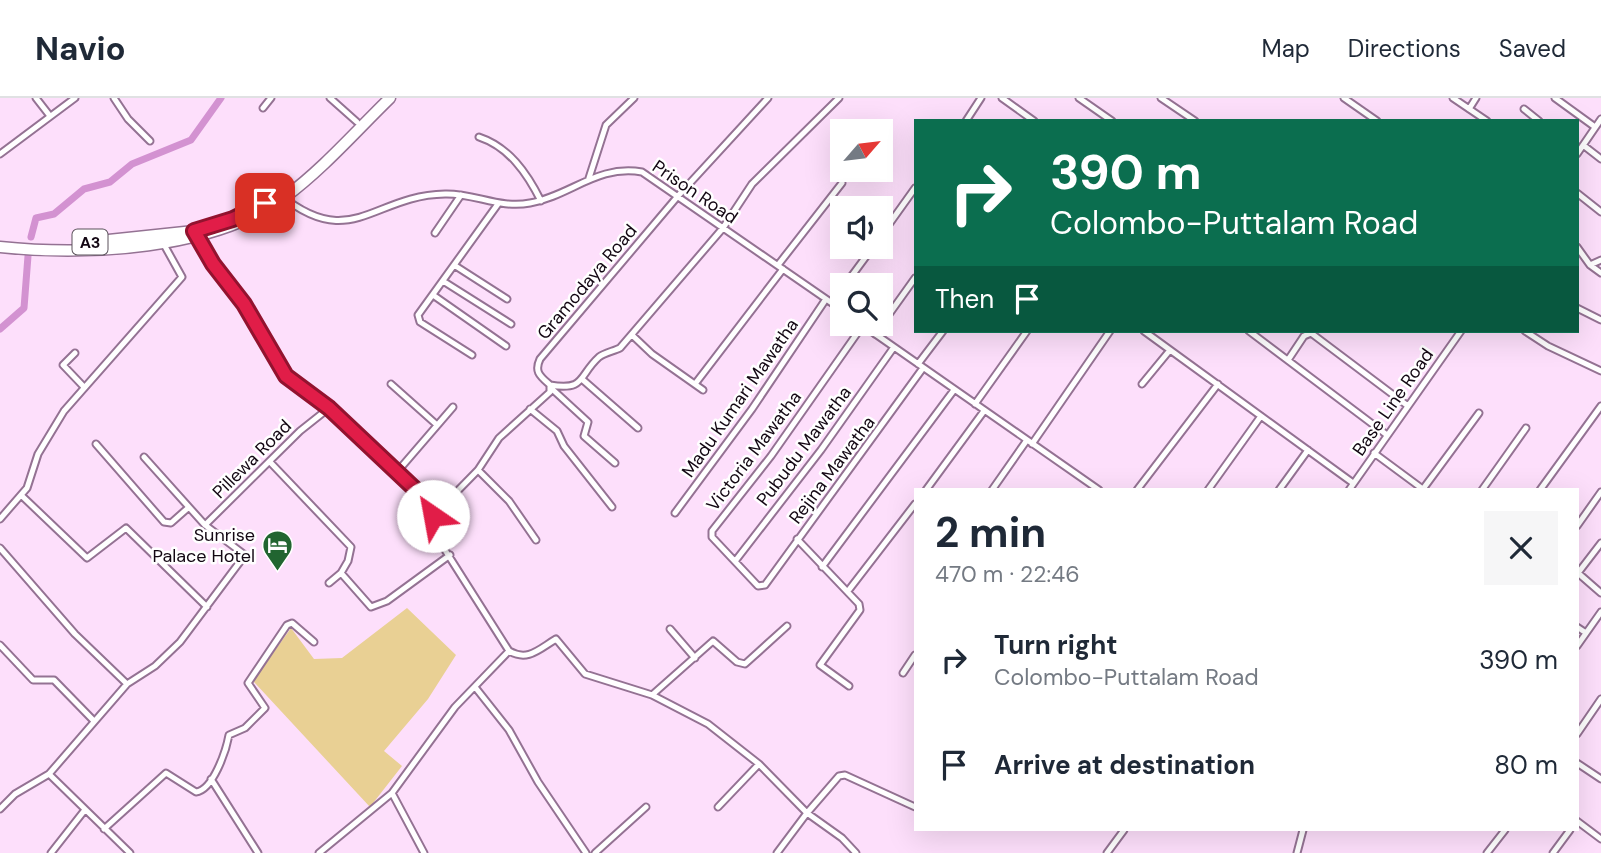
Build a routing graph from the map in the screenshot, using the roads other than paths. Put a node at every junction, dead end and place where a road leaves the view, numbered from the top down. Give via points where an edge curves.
1 (36, 98) edge
2 (75, 98) edge
3 (114, 98) edge
4 (271, 98) edge
5 (330, 98) edge
6 (383, 98) edge
7 (390, 98) edge
8 (634, 98) edge
9 (768, 98) edge
10 (839, 98) edge
11 (981, 98) edge
12 (1002, 98) edge
13 (1079, 98) edge
14 (1161, 98) edge
15 (1343, 98) edge
16 (1453, 98) edge
17 (1476, 98) edge
18 (1555, 98) edge
19 (263, 108) dead end
20 (1469, 109) junction
21 (1524, 109) dead end
22 (1184, 114) junction
23 (50, 116) junction
24 (967, 119) edge
25 (1031, 119) edge
26 (1109, 119) edge
27 (1181, 119) edge
28 (1192, 119) edge
29 (1374, 119) edge
30 (1484, 119) edge
31 (1536, 119) edge
32 (1601, 119) edge
33 (357, 122) junction
34 (1595, 127) junction
35 (479, 137) dead end
36 (150, 141) dead end
37 (1583, 145) junction
38 (1579, 150) edge
39 (0, 154) edge
40 (1601, 159) edge
41 (589, 178) junction
42 (842, 183) dead end
43 (914, 189) edge
44 (461, 195) junction
45 (1579, 195) edge
46 (282, 196) junction
47 (678, 196) junction
48 (541, 201) junction
49 (498, 204) junction
50 (1601, 212) edge
51 (893, 219) edge
52 (723, 228) junction
53 (435, 233) dead end
54 (196, 234) junction
55 (161, 238) junction
56 (0, 241) edge
57 (0, 247) edge
58 (1579, 250) edge
59 (1601, 260) edge
60 (454, 265) junction
61 (1590, 265) junction
62 (780, 267) junction
63 (1601, 273) edge
64 (914, 279) edge
65 (443, 281) junction
66 (432, 295) junction
67 (507, 299) dead end
68 (826, 299) junction
69 (830, 302) edge
70 (893, 309) edge
71 (1579, 309) edge
72 (1601, 320) edge
73 (511, 324) dead end
74 (942, 333) edge
75 (1026, 333) edge
76 (1109, 333) edge
77 (1147, 333) edge
78 (1253, 333) edge
79 (1460, 333) edge
80 (1528, 333) edge
81 (632, 335) junction
82 (854, 336) edge
83 (878, 336) edge
84 (506, 346) dead end
85 (894, 347) junction
86 (1170, 350) junction
87 (75, 353) dead end
88 (472, 355) dead end
89 (1288, 360) junction
90 (920, 366) junction
91 (1601, 371) edge
92 (583, 380) junction
93 (391, 384) dead end
94 (695, 384) junction
95 (1142, 384) dead end
96 (1218, 384) junction
97 (83, 386) junction
98 (551, 387) junction
99 (703, 390) dead end
100 (954, 390) junction
101 (975, 404) junction
102 (1408, 406) junction
103 (1601, 406) edge
104 (453, 407) dead end
105 (329, 408) junction
106 (530, 409) junction
107 (984, 411) junction
108 (1479, 413) dead end
109 (1261, 416) junction
110 (437, 425) junction
111 (638, 428) dead end
112 (1526, 428) dead end
113 (1387, 435) junction
114 (1029, 442) junction
115 (96, 444) dead end
116 (1308, 450) junction
117 (1374, 453) junction
118 (144, 457) dead end
119 (270, 461) junction
120 (615, 463) dead end
121 (478, 470) junction
122 (397, 472) junction
123 (1413, 482) junction
124 (1090, 483) junction
125 (1353, 483) junction
126 (927, 488) edge
127 (994, 488) edge
128 (1087, 488) edge
129 (1096, 488) edge
130 (1139, 488) edge
131 (1209, 488) edge
132 (1280, 488) edge
133 (1350, 488) edge
134 (1409, 488) edge
135 (1420, 488) edge
136 (1424, 488) edge
137 (1483, 488) edge
138 (1542, 488) edge
139 (1601, 493) edge
140 (21, 495) junction
141 (914, 505) edge
142 (612, 507) dead end
143 (188, 508) junction
144 (675, 513) dead end
145 (433, 516) junction
146 (0, 519) edge
147 (1579, 523) edge
148 (205, 525) junction
149 (797, 539) junction
150 (536, 540) dead end
151 (1601, 543) edge
152 (0, 548) edge
153 (450, 555) junction
154 (736, 560) junction
155 (822, 567) junction
156 (1579, 572) edge
157 (341, 573) junction
158 (1579, 574) edge
159 (329, 583) dead end
160 (761, 587) joint
161 (848, 591) junction
162 (1601, 593) edge
163 (207, 607) junction
164 (1601, 612) edge
165 (787, 626) dead end
166 (1579, 628) edge
167 (670, 629) dead end
168 (1586, 633) junction
169 (314, 642) dead end
170 (1579, 643) edge
171 (0, 645) edge
172 (509, 651) junction
173 (914, 656) edge
174 (695, 658) junction
175 (903, 673) dead end
176 (127, 684) junction
177 (849, 686) dead end
178 (475, 687) junction
179 (652, 695) junction
180 (1601, 699) edge
181 (93, 720) junction
182 (1579, 731) edge
183 (758, 764) junction
184 (1579, 764) edge
185 (49, 774) junction
186 (211, 779) junction
187 (1601, 779) edge
188 (392, 793) junction
189 (646, 807) dead end
190 (718, 807) dead end
191 (914, 807) edge
192 (0, 809) edge
193 (84, 811) junction
194 (807, 813) junction
195 (1579, 822) edge
196 (104, 829) junction
197 (1123, 831) edge
198 (1303, 831) edge
199 (1504, 831) edge
200 (1569, 831) edge
201 (1601, 839) edge
202 (779, 850) edge
203 (51, 853) edge
204 (130, 853) edge
205 (258, 853) edge
206 (319, 853) edge
207 (423, 853) edge
208 (586, 853) edge
209 (595, 853) edge
210 (788, 853) edge
211 (856, 853) edge
212 (1107, 853) edge
213 (1297, 853) edge
214 (1487, 853) edge
215 (1553, 853) edge

1 - 23 street
2 - 23 street
3 - 36 street
4 - 19 street
5 - 33 street
6 - 33 highway, A3
7 - 46 highway, A3
8 - 41 street via 606,125
9 - 47 street
10 - 52 street via 752,184
11 - 24 street
12 - 25 street
13 - 26 street
14 - 22 street
15 - 29 street
16 - 20 street
17 - 20 street
18 - 34 street
20 - 30 street
21 - 31 street
22 - 27 street
22 - 28 street
23 - 39 street
32 - 34 street
33 - 46 highway, A3
34 - 37 street
35 - 48 street via 506,151
37 - 38 street
37 - 40 street
41 - 47 street, Prison Road via 622,169 642,172
41 - 48 street, Prison Road
42 - 62 street
43 - 51 street
44 - 46 street, Prison Road via 418,196 373,215 337,222 309,215
44 - 49 street, Prison Road
44 - 53 street
45 - 50 street
46 - 54 highway, A3
47 - 52 street, Prison Road
47 - 98 street, Gramodaya Road via 540,359 538,374
48 - 49 street, Prison Road
49 - 60 street
52 - 62 street, Prison Road
52 - 81 street
54 - 55 highway, A3
54 - 105 street via 286,376
55 - 56 highway, A3 via 57,244
55 - 57 highway, A3 via 58,250
55 - 97 street via 182,277
58 - 61 street
59 - 61 street
60 - 65 street
60 - 67 street
61 - 63 street
62 - 68 street, Prison Road
62 - 94 street
64 - 70 street
65 - 66 street
65 - 73 street
66 - 84 street
66 - 88 street via 418,315 420,322
68 - 69 street, Prison Road
68 - 144 street, Madu Kumari Mawatha
71 - 72 street
74 - 90 street, Rejina Mawatha
75 - 101 street
76 - 114 street
77 - 86 street
78 - 89 street
79 - 102 street, Base Line Road
80 - 91 street
81 - 92 street via 620,348 600,356
81 - 94 street
82 - 154 street, Victoria Mawatha via 712,531 712,537
83 - 85 street
85 - 90 street
85 - 154 street, Pubudu Mawatha
86 - 95 street
86 - 96 street
87 - 97 street via 63,365
89 - 102 street via 1311,333
89 - 113 street
90 - 100 street
90 - 149 street, Rejina Mawatha
92 - 98 street via 571,387
92 - 111 street
93 - 110 street
94 - 99 street
96 - 109 street
96 - 130 street
97 - 140 street via 38,454
98 - 106 street
98 - 120 street via 588,422 583,436
100 - 101 street
100 - 155 street
101 - 107 street
102 - 113 street, Base Line Road
103 - 138 street
104 - 110 street
105 - 119 street, Pillewa Road
105 - 122 street
106 - 121 street via 499,438
106 - 142 street via 556,431
107 - 114 street
107 - 126 street
108 - 136 street
109 - 116 street
109 - 131 street
110 - 122 street
112 - 137 street
113 - 117 street, Base Line Road
114 - 124 street
114 - 127 street
115 - 143 street via 164,522 171,523
116 - 125 street
116 - 132 street
117 - 123 street
117 - 125 street, Base Line Road
118 - 143 street
119 - 148 street, Pillewa Road
119 - 157 street via 351,547
121 - 145 street
121 - 150 street via 509,501
122 - 145 street via 434,507
123 - 134 street
123 - 135 street
124 - 128 street
124 - 129 street
125 - 133 street, Base Line Road
139 - 147 street
140 - 146 street
140 - 163 street via 88,558 126,528
141 - 161 street
143 - 148 street
145 - 153 street via 438,539
148 - 163 street via 245,555
149 - 155 street
149 - 160 street, Rejina Mawatha
151 - 156 street
152 - 176 street via 75,634
153 - 157 street via 387,601 371,607
153 - 172 street
154 - 160 street, Victoria Mawatha
155 - 161 street
157 - 159 street
158 - 162 street
161 - 177 street via 860,610 820,665
163 - 176 street via 155,666
164 - 168 street
165 - 174 street via 745,664 713,641
166 - 168 street
167 - 174 street
168 - 170 street
169 - 186 street via 292,623 287,625 248,683 265,708 245,728 229,735 226,754
171 - 181 street via 33,680 54,680
172 - 178 street
172 - 179 street via 527,656 556,639 585,674
173 - 175 street
174 - 179 street
176 - 181 street
178 - 188 street
178 - 208 street via 509,730
179 - 183 street via 708,724
180 - 182 street
181 - 185 street
183 - 190 street
183 - 194 street
184 - 187 street
185 - 192 street
185 - 193 street
186 - 196 street via 205,789 196,792 166,774
186 - 205 street
188 - 206 street
188 - 207 street
189 - 209 street
191 - 194 street via 845,775 825,790
193 - 196 street
193 - 203 street
194 - 202 street
194 - 211 street
195 - 201 street
196 - 204 street
197 - 212 street
198 - 213 street
199 - 214 street
200 - 215 street
202 - 210 street

